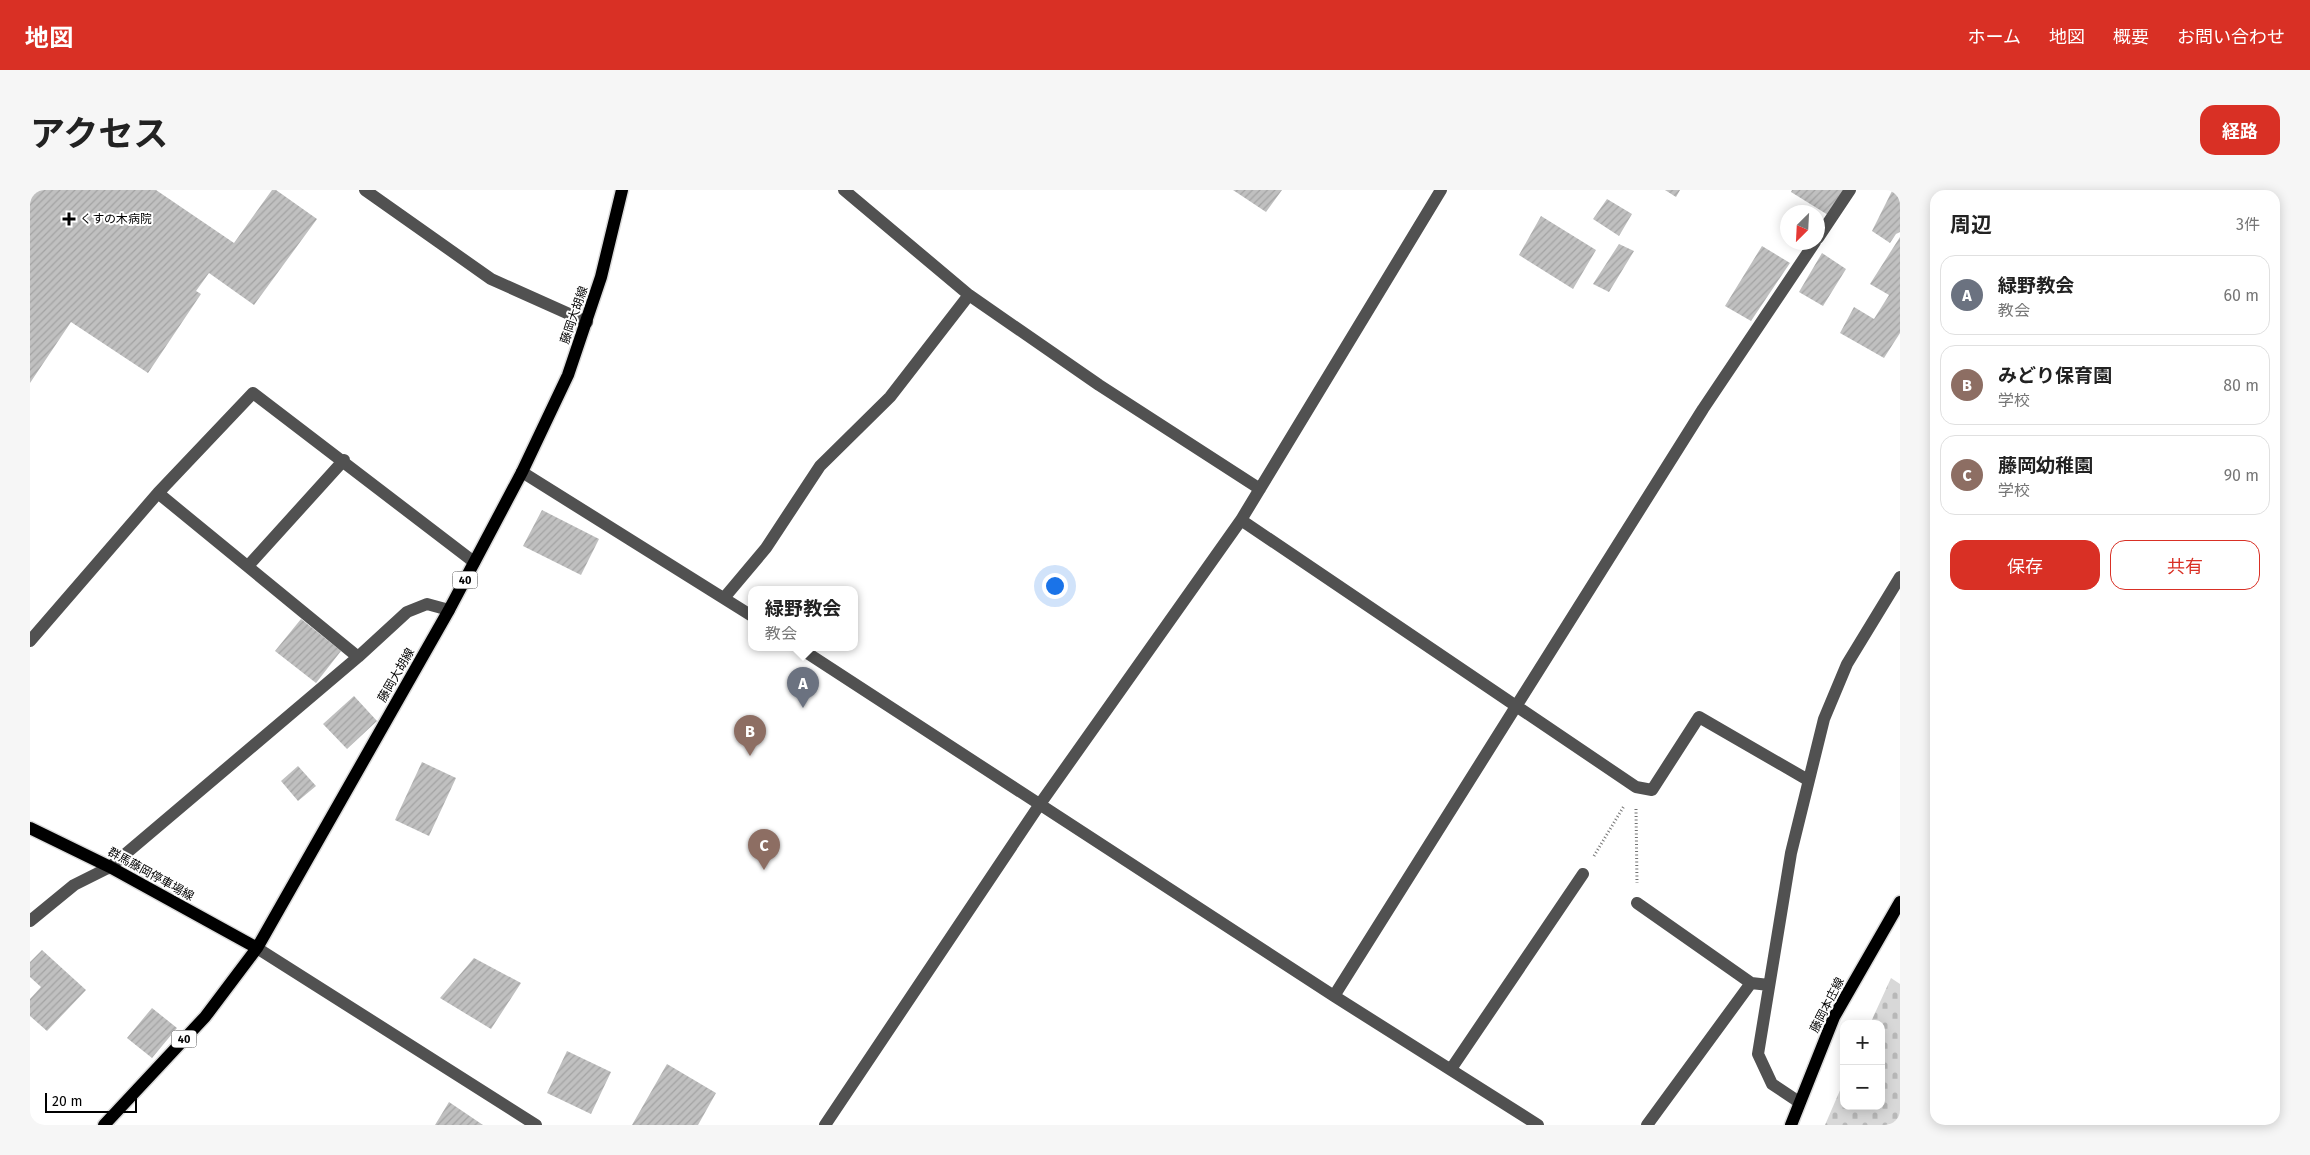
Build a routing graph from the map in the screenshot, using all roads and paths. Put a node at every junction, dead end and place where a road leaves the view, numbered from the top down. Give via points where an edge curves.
1 (365, 190) edge
2 (622, 190) edge
3 (844, 190) edge
4 (1441, 190) edge
5 (1850, 190) edge
6 (1825, 228) edge
7 (1809, 250) edge
8 (969, 295) junction
9 (587, 322) junction
10 (344, 460) junction
11 (522, 472) junction
12 (1260, 489) junction
13 (158, 493) junction
14 (1241, 520) junction
15 (474, 562) junction
16 (248, 566) junction
17 (1900, 577) edge
18 (724, 598) junction
19 (449, 610) junction
20 (748, 613) edge
21 (30, 641) edge
22 (804, 651) edge
23 (358, 657) junction
24 (1515, 707) junction
25 (1808, 780) junction
26 (1636, 787) junction
27 (1040, 804) junction
28 (30, 828) edge
29 (110, 867) junction
30 (1583, 874) joint
31 (1900, 902) edge
32 (1637, 903) joint
33 (30, 921) edge
34 (257, 948) junction
35 (1751, 983) junction
36 (1769, 985) junction
37 (1334, 996) junction
38 (1451, 1069) junction
39 (1799, 1102) junction
40 (104, 1125) edge
41 (536, 1125) edge
42 (825, 1125) edge
43 (1538, 1125) edge
44 (1647, 1125) edge
45 (1791, 1125) edge

1 - 9 street via 491,279
2 - 9 main road, 藤岡大胡線 / 40 via 602,276
3 - 8 street
4 - 12 street
5 - 6 street
7 - 24 street via 1703,409
8 - 12 street via 1099,385
8 - 18 street via 890,397 820,466 766,548
9 - 11 main road, 藤岡大胡線 / 40 via 568,375
10 - 13 street via 253,393
10 - 15 street
10 - 16 street
11 - 15 main road, 藤岡大胡線 / 40
11 - 18 street
12 - 14 street
13 - 16 street
13 - 21 street
14 - 24 street
14 - 27 street
15 - 19 main road, 藤岡大胡線 / 40
16 - 23 street
17 - 25 street via 1847,664 1824,719
18 - 20 street
19 - 23 street via 427,604 407,612
19 - 34 main road, 藤岡大胡線 / 40
22 - 27 street
23 - 29 street
24 - 26 street
24 - 37 street
25 - 26 street via 1699,717 1652,790
25 - 36 street via 1791,853
26 - 30 path
26 - 32 path
27 - 37 street
27 - 42 street
28 - 29 main road, 群馬藤岡停車場線
29 - 33 street via 74,885
29 - 34 main road, 群馬藤岡停車場線
30 - 38 street
31 - 39 main road, 藤岡本庄線 via 1834,1017
32 - 35 street
34 - 40 main road, 藤岡大胡線 / 40 via 205,1017
34 - 41 street
35 - 36 street
35 - 44 street
36 - 39 street via 1758,1054 1772,1084
37 - 38 street
38 - 43 street
39 - 45 main road, 藤岡本庄線

